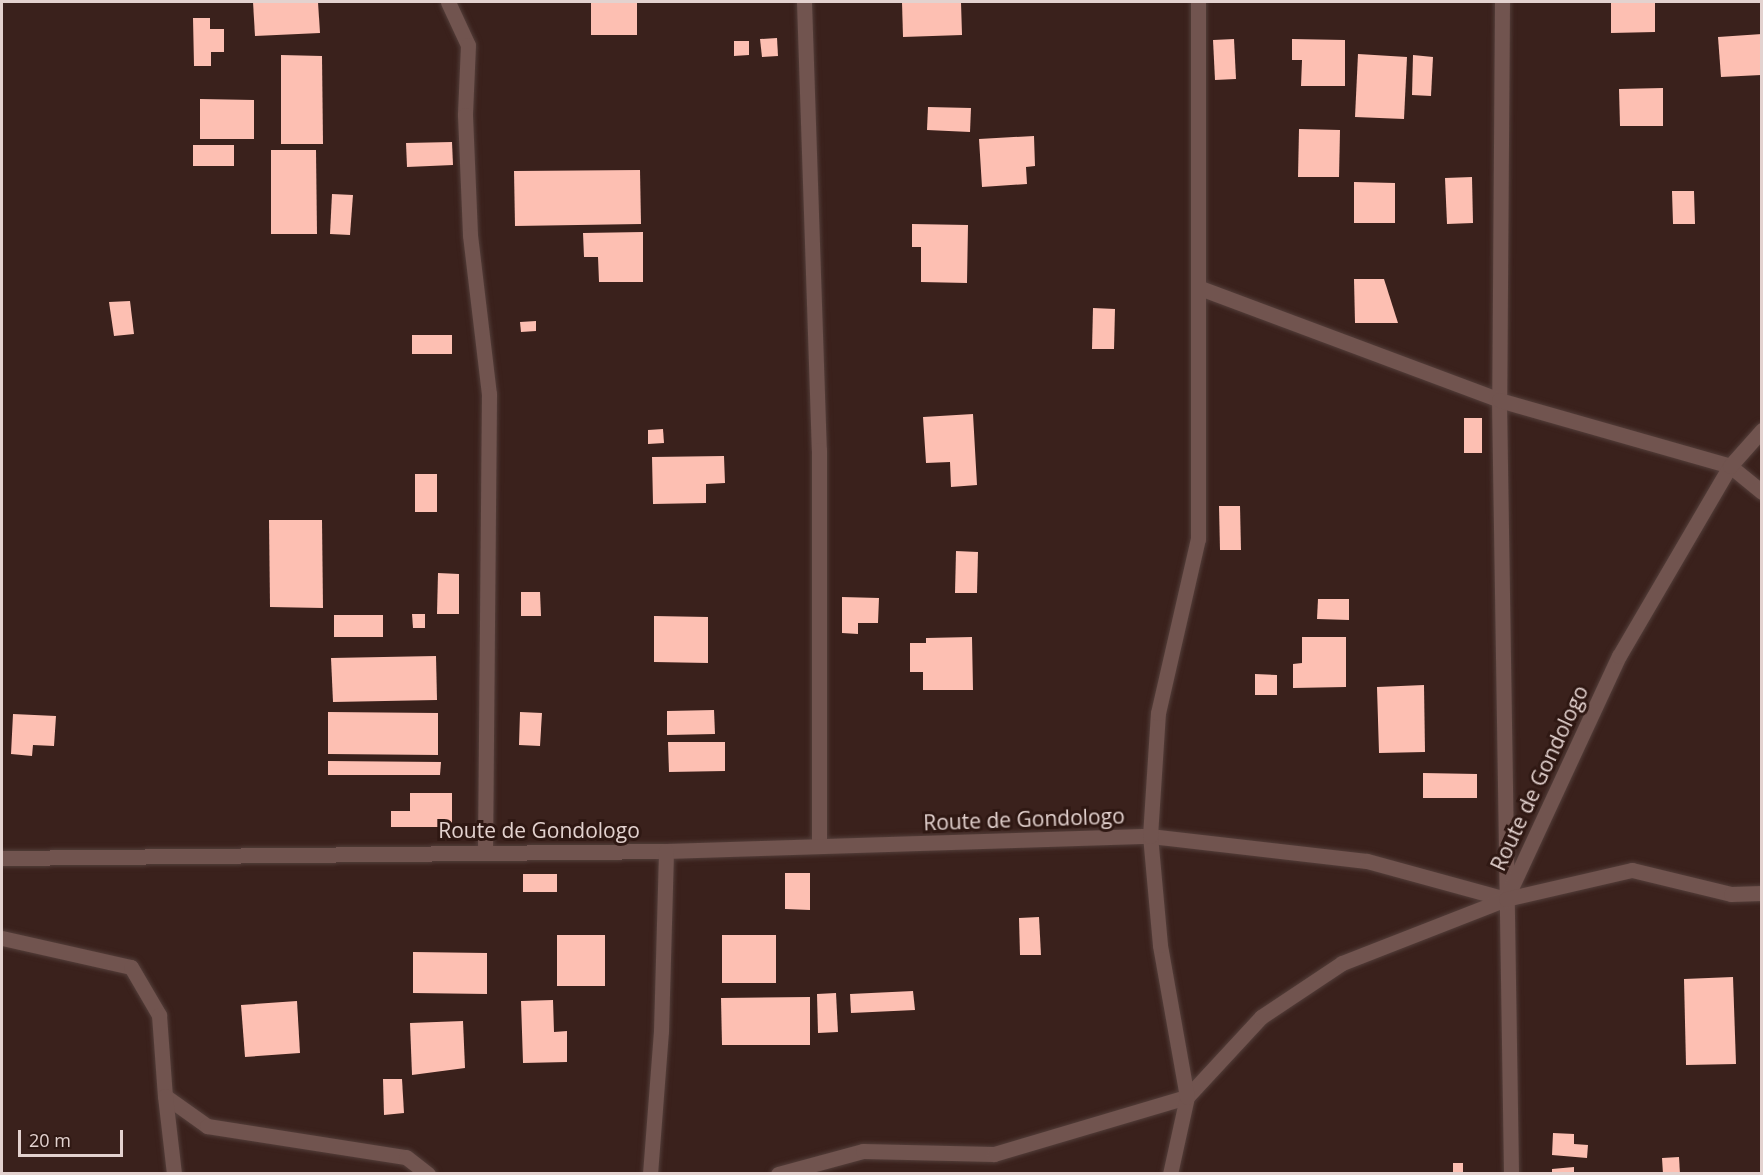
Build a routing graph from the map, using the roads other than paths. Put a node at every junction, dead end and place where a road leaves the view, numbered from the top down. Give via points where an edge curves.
1 (448, 2) edge
2 (804, 2) edge
3 (1198, 2) edge
4 (1502, 2) edge
5 (1200, 288) junction
6 (1499, 400) junction
7 (1761, 430) edge
8 (1730, 466) junction
9 (1761, 492) edge
10 (1150, 836) junction
11 (819, 844) junction
12 (485, 850) junction
13 (666, 850) junction
14 (2, 858) edge
15 (1761, 893) edge
16 (1506, 899) junction
17 (2, 938) edge
18 (165, 1096) junction
19 (1187, 1097) junction
20 (174, 1173) edge
21 (428, 1173) edge
22 (650, 1173) edge
23 (778, 1173) edge
24 (1170, 1173) edge
25 (1511, 1173) edge

1 - 12 street via 468,45 465,115 470,235 489,394
2 - 11 street via 819,450
3 - 5 street
4 - 6 street
5 - 6 street
5 - 10 street via 1198,539 1158,713
6 - 8 street
6 - 16 street
7 - 8 street, Route de Gondologo
8 - 9 street
8 - 16 street, Route de Gondologo via 1620,656
10 - 11 street, Route de Gondologo
10 - 16 street, Route de Gondologo via 1366,861
10 - 19 street via 1160,945
11 - 13 street, Route de Gondologo
12 - 13 street, Route de Gondologo
12 - 14 street, Route de Gondologo
13 - 22 street via 661,1031
15 - 16 street via 1731,894 1632,870
16 - 19 street via 1342,963 1261,1017
16 - 25 street
17 - 18 street via 131,967 159,1015
18 - 20 street
18 - 21 street via 207,1126 406,1157
19 - 23 street via 994,1154 863,1151
19 - 24 street

